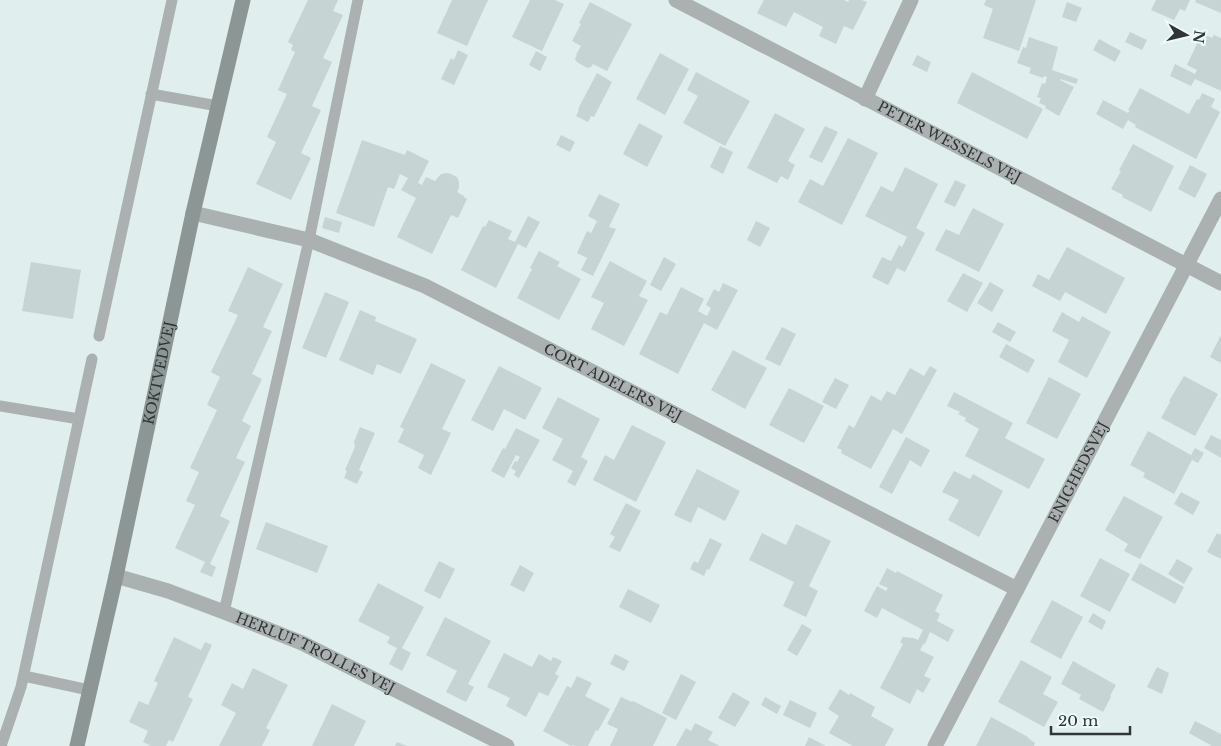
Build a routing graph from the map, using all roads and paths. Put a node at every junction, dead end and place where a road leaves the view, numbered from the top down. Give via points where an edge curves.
1 (172, 0) edge
2 (243, 0) edge
3 (358, 0) edge
4 (676, 0) edge
5 (911, 0) edge
6 (151, 94) junction
7 (866, 99) junction
8 (218, 106) junction
9 (1221, 200) edge
10 (193, 213) junction
11 (309, 240) junction
12 (1187, 266) junction
13 (1221, 283) edge
14 (99, 336) dead end
15 (92, 359) dead end
16 (0, 406) edge
17 (79, 420) junction
18 (116, 576) junction
19 (1017, 589) junction
20 (224, 612) junction
21 (24, 676) junction
22 (89, 690) junction
23 (2, 746) edge
24 (77, 746) edge
25 (507, 746) edge
26 (935, 746) edge

1 - 6 lane
2 - 8 street, KOKTVEDVEJ
3 - 11 lane
4 - 7 street, PETER WESSELS VEJ
5 - 7 street
6 - 8 lane
6 - 14 lane
7 - 12 street, PETER WESSELS VEJ
8 - 10 street, KOKTVEDVEJ
9 - 12 street, ENIGHEDSVEJ
10 - 11 street, CORT ADELERS VEJ
10 - 18 street, KOKTVEDVEJ
11 - 19 street, CORT ADELERS VEJ via 425,286
11 - 20 lane
12 - 13 street, PETER WESSELS VEJ
12 - 19 street, ENIGHEDSVEJ
15 - 17 lane
16 - 17 lane
17 - 21 lane
18 - 20 street, HERLUF TROLLES VEJ
18 - 22 street, KOKTVEDVEJ
19 - 26 street, ENIGHEDSVEJ
20 - 25 street, HERLUF TROLLES VEJ via 302,642
21 - 22 lane
21 - 23 lane
22 - 24 street, KOKTVEDVEJ

